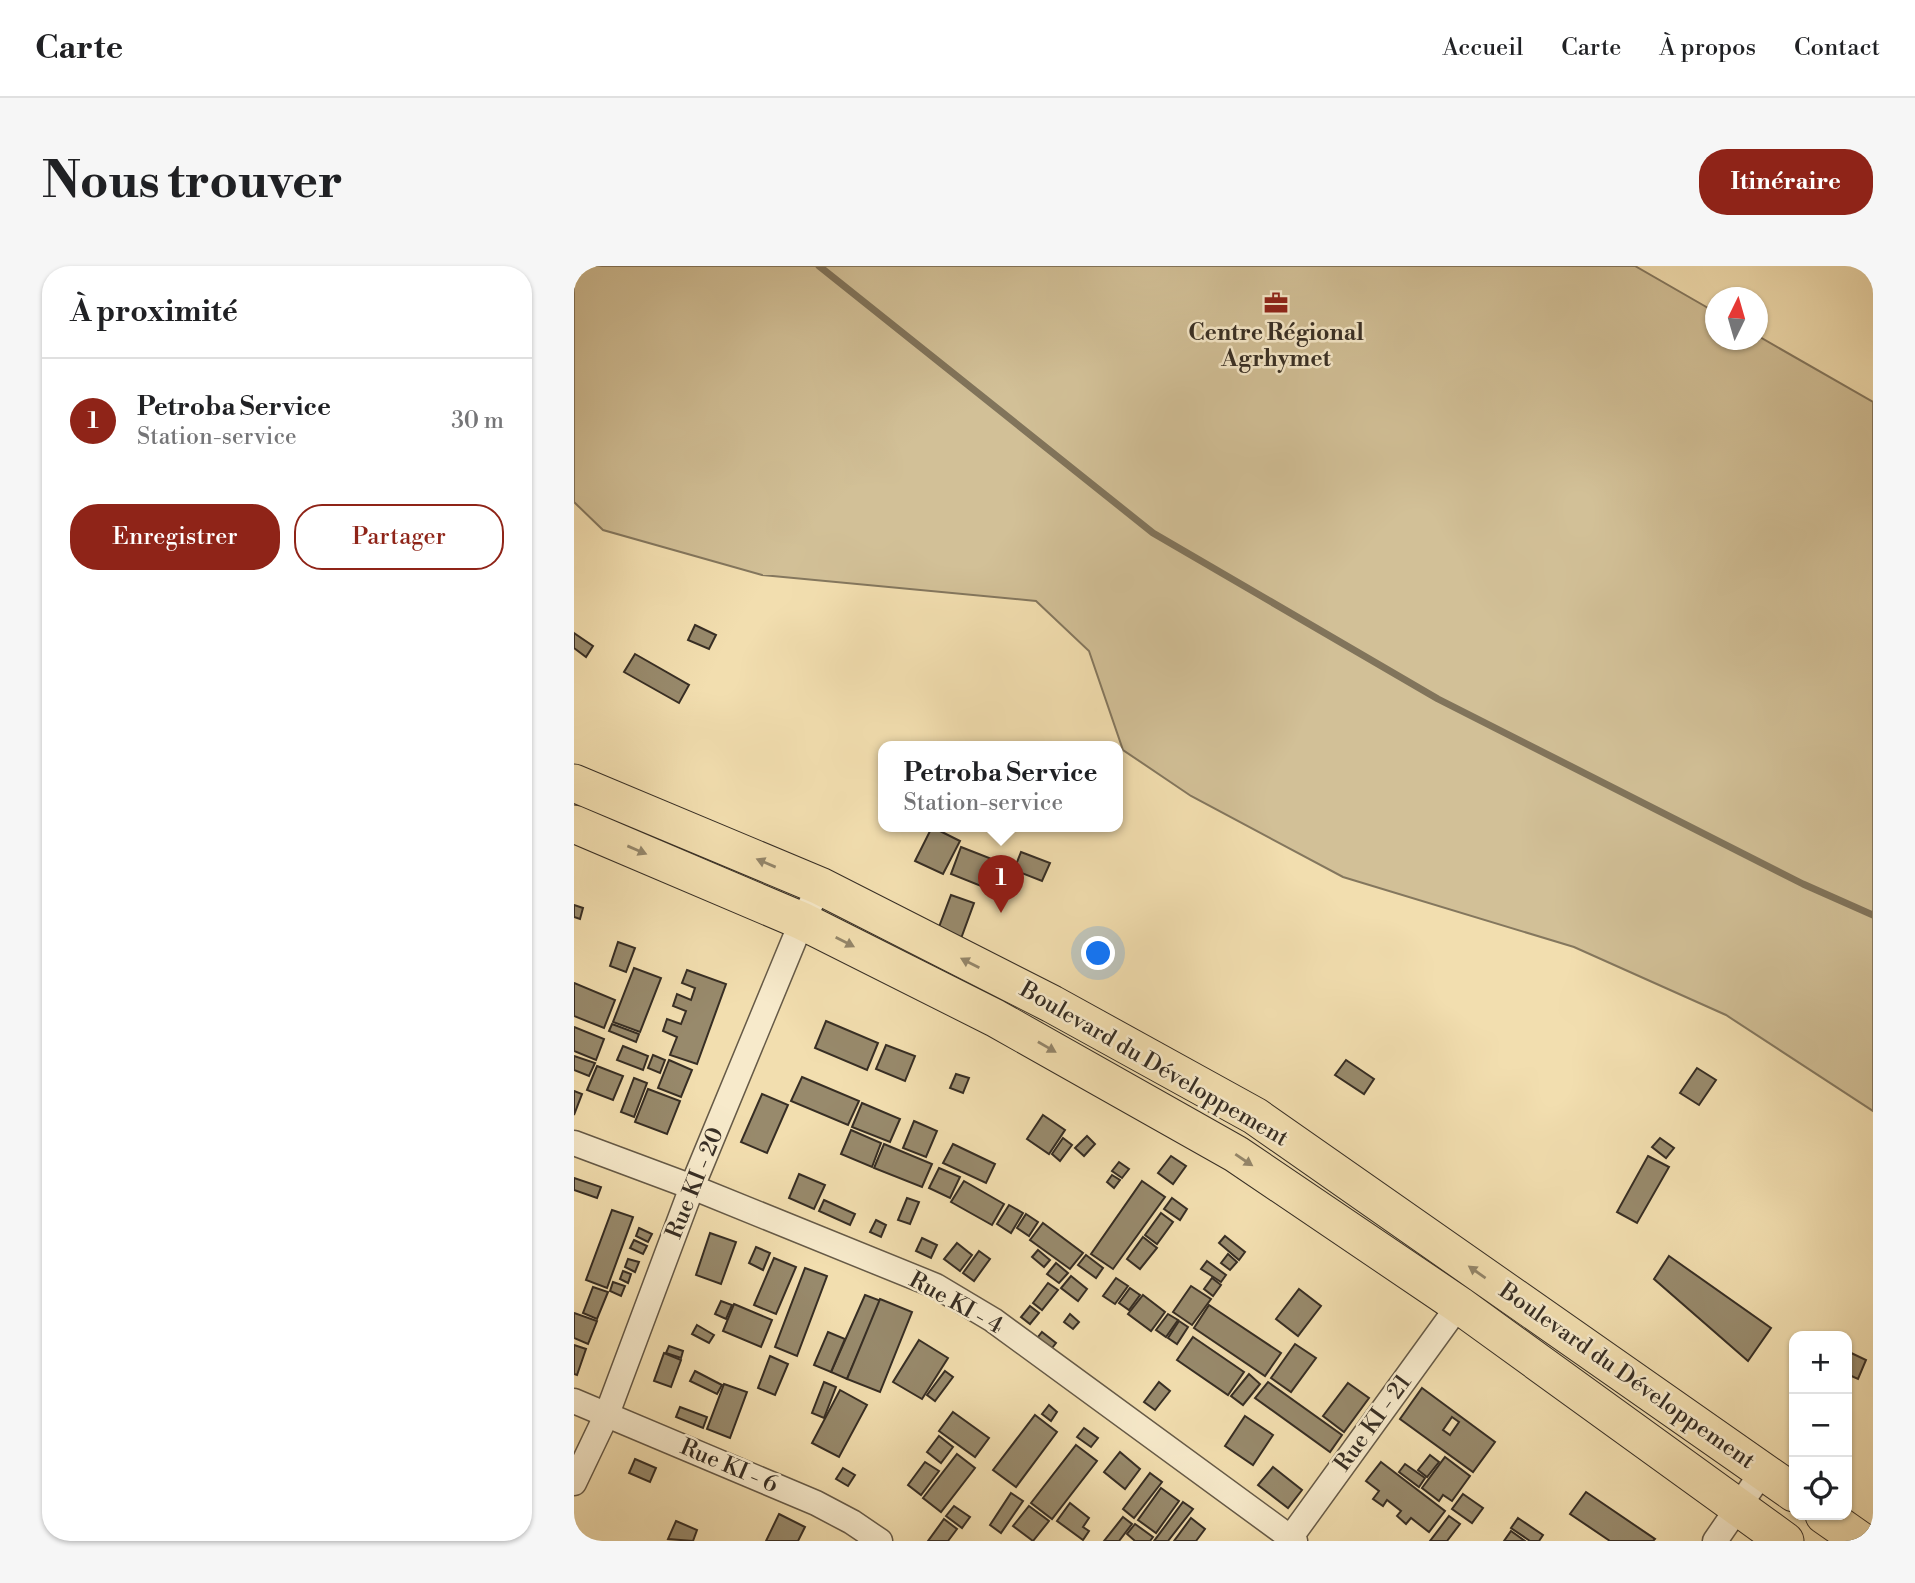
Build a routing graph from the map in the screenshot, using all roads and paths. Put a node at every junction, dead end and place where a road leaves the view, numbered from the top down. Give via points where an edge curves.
1 (574, 783) edge
2 (574, 824) edge
3 (820, 886) junction
4 (802, 921) junction
5 (1015, 986) junction
6 (995, 1018) junction
7 (574, 1143) edge
8 (692, 1187) junction
9 (1459, 1305) junction
10 (574, 1401) edge
11 (607, 1413) junction
12 (1763, 1471) junction
13 (574, 1483) edge
14 (1789, 1489) edge
15 (1738, 1509) junction
16 (1831, 1520) edge
17 (1291, 1540) edge
18 (880, 1541) edge
19 (1715, 1541) edge
20 (1785, 1541) edge
21 (1861, 1541) edge

3 -> 1 highway, Boulevard du Développement
2 -> 4 highway, Boulevard du Développement
3 - 4 street, Rue KI - 20
5 -> 3 highway, Boulevard du Développement
4 -> 6 highway, Boulevard du Développement
4 - 8 street, Rue KI - 20
5 - 6 highway
12 -> 5 highway, Boulevard du Développement via 1255,1116
6 -> 9 highway, Boulevard du Développement via 1236,1154
7 - 8 street, Rue KI - 4
8 - 11 street, Rue KI - 20
8 - 17 street, Rue KI - 4 via 936,1286 993,1320
9 - 15 highway, Boulevard du Développement
9 - 17 street, Rue KI - 21
10 - 11 street, Rue KI - 6
11 - 13 street, Rue KI - 20
11 - 18 street, Rue KI - 6 via 816,1503
12 - 14 highway, Boulevard du Développement
12 - 15 street
15 - 19 street
15 - 20 highway, Boulevard du Développement
16 - 21 highway

